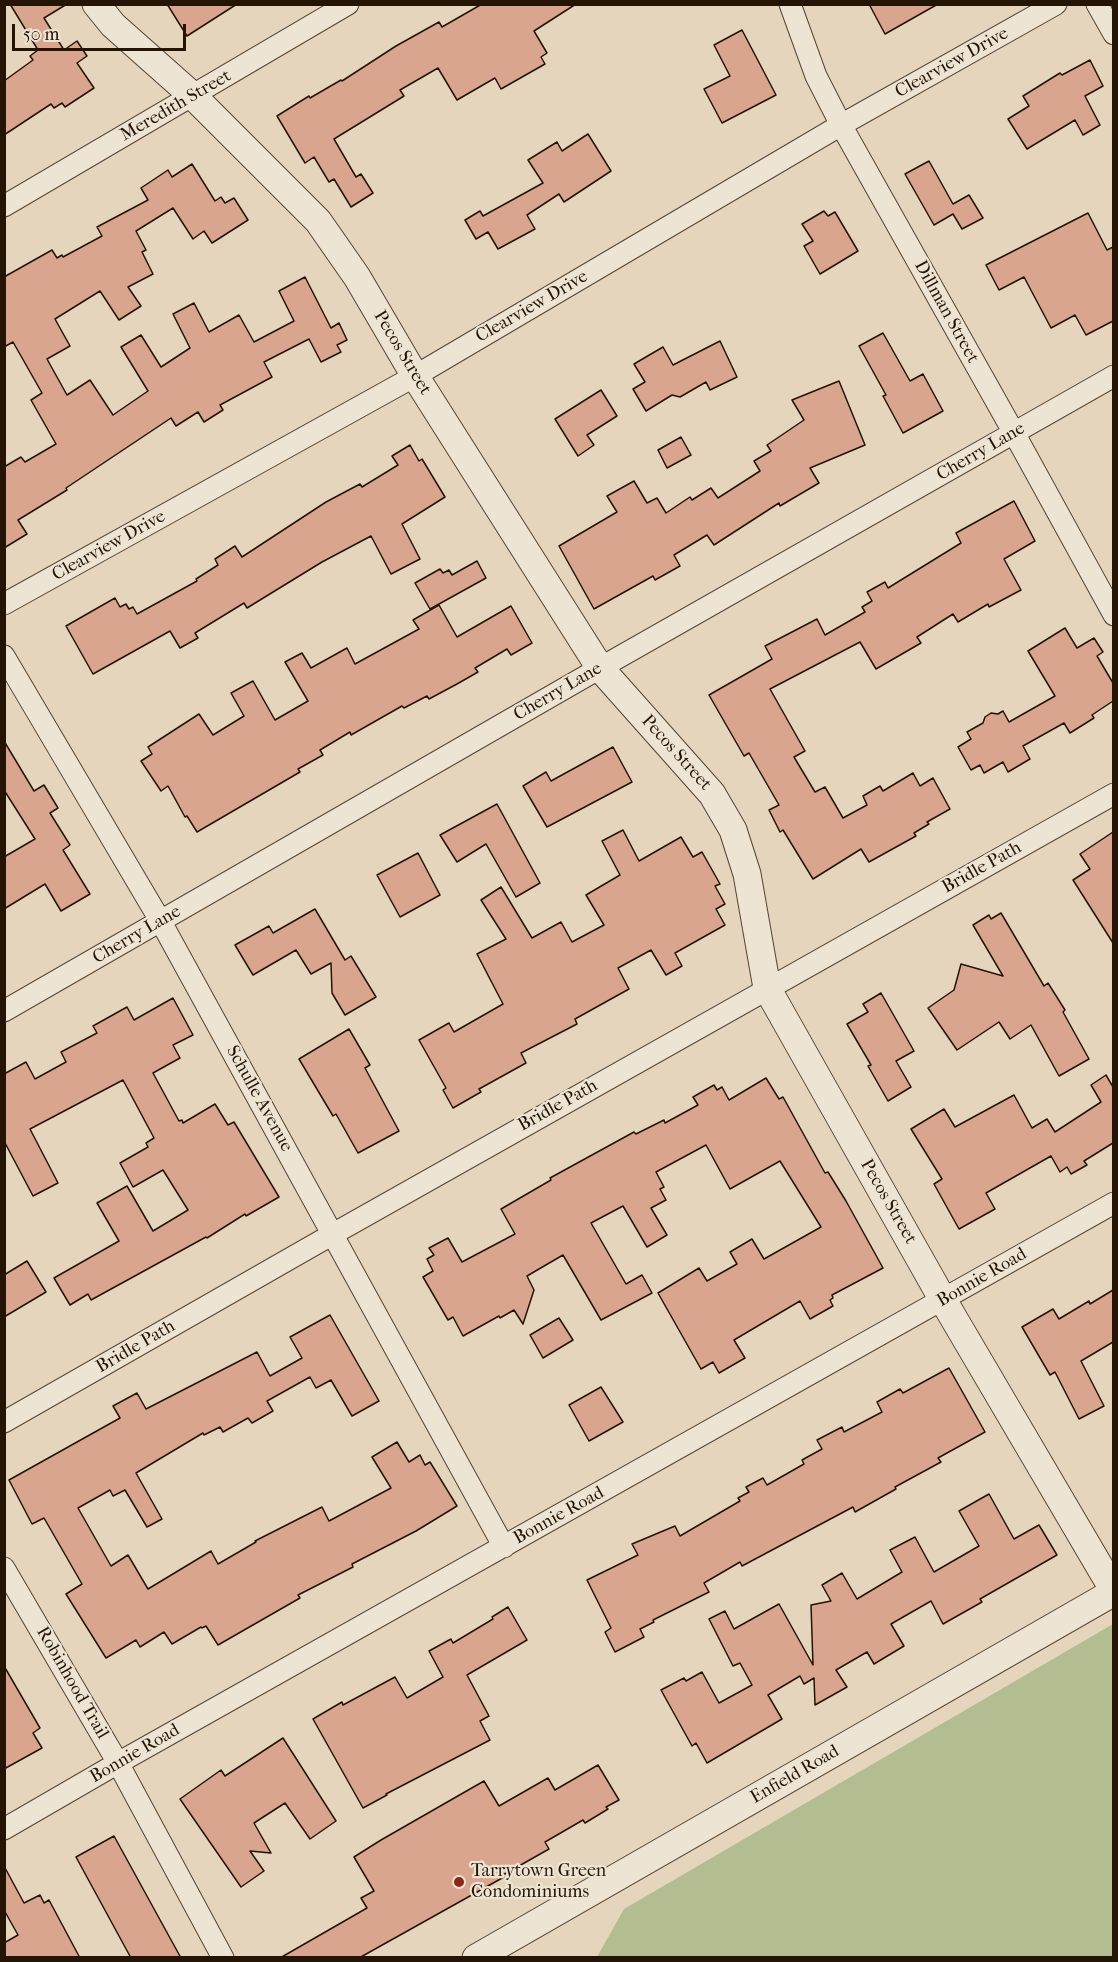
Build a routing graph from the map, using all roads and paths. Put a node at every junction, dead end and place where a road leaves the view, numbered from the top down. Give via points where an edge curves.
1 (96, 4) edge
2 (348, 4) edge
3 (790, 4) edge
4 (1056, 4) edge
5 (1097, 4) edge
6 (1113, 34) edge
7 (193, 96) junction
8 (841, 125) junction
9 (4, 206) edge
10 (415, 376) junction
11 (1113, 376) edge
12 (1014, 433) junction
13 (4, 604) edge
14 (1113, 615) edge
15 (4, 656) edge
16 (600, 668) junction
17 (1113, 794) edge
18 (160, 922) junction
19 (767, 988) junction
20 (4, 1011) edge
21 (1113, 1203) edge
22 (333, 1234) junction
23 (943, 1300) junction
24 (4, 1422) edge
25 (504, 1547) junction
26 (4, 1568) edge
27 (1113, 1591) edge
28 (118, 1763) junction
29 (4, 1830) edge
30 (223, 1958) edge
31 (476, 1958) edge

1 - 7 street, Pecos Street via 113,25
2 - 7 street, Meredith Street
3 - 8 street, Dillman Street via 816,76
4 - 8 street, Clearview Drive
5 - 6 street
7 - 9 street, Meredith Street
7 - 10 street, Pecos Street via 318,221 357,277
8 - 10 street, Clearview Drive
8 - 12 street, Dillman Street
10 - 13 street, Clearview Drive
10 - 16 street, Pecos Street
11 - 12 street, Cherry Lane
12 - 14 street, Dillman Street
12 - 16 street, Cherry Lane
15 - 18 street, Schulle Avenue
16 - 18 street, Cherry Lane
16 - 19 street, Pecos Street via 712,794 733,830 747,874
17 - 19 street, Bridle Path
18 - 20 street, Cherry Lane
18 - 22 street, Schulle Avenue
19 - 22 street, Bridle Path
19 - 23 street, Pecos Street
21 - 23 street, Bonnie Road
22 - 24 street, Bridle Path
22 - 25 street, Schulle Avenue
23 - 25 street, Bonnie Road
23 - 27 street, Pecos Street
25 - 28 street, Bonnie Road
26 - 28 street, Robinhood Trail
27 - 31 street, Enfield Road
28 - 29 street, Bonnie Road
28 - 30 street, Robinhood Trail

